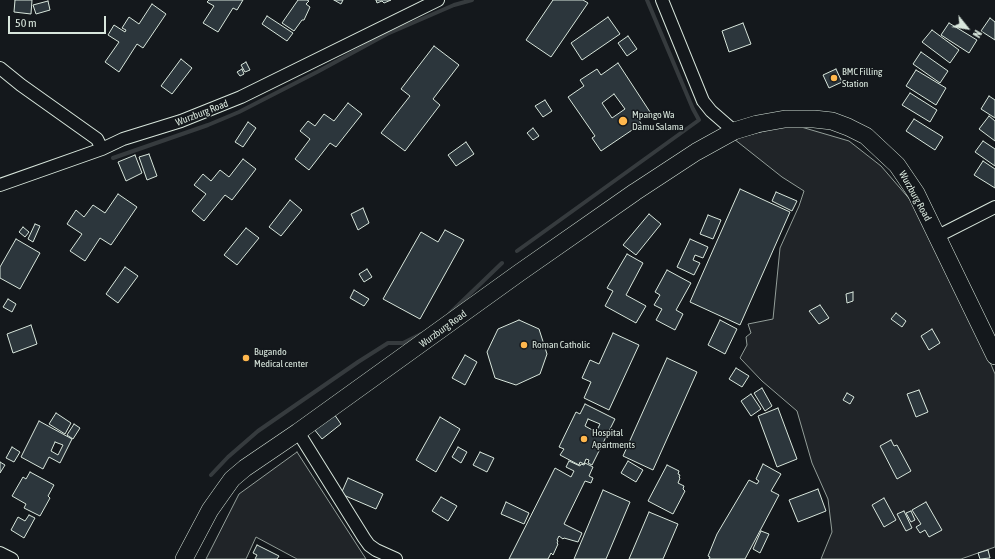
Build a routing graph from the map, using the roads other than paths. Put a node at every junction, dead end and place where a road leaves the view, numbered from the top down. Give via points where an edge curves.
1 (438, 0) edge
2 (662, 0) edge
3 (0, 68) edge
4 (734, 131) junction
5 (102, 148) junction
6 (0, 185) edge
7 (995, 207) edge
8 (936, 237) junction
9 (995, 356) edge
10 (298, 432) junction
11 (0, 553) edge
12 (12, 559) edge
13 (184, 559) edge
14 (396, 559) edge

1 - 5 street, Wurzburg Road via 241,97
2 - 4 street via 703,101
3 - 5 street via 97,139
4 - 8 main road, Wurzburg Road via 785,119 814,119 832,121 866,136 897,165 916,193
4 - 10 main road, Wurzburg Road via 696,152 630,196
5 - 6 street, Wurzburg Road
7 - 8 street
8 - 9 main road, Wurzburg Road
10 - 13 main road, Wurzburg Road via 232,479 210,510
10 - 14 street via 369,545
11 - 12 street

